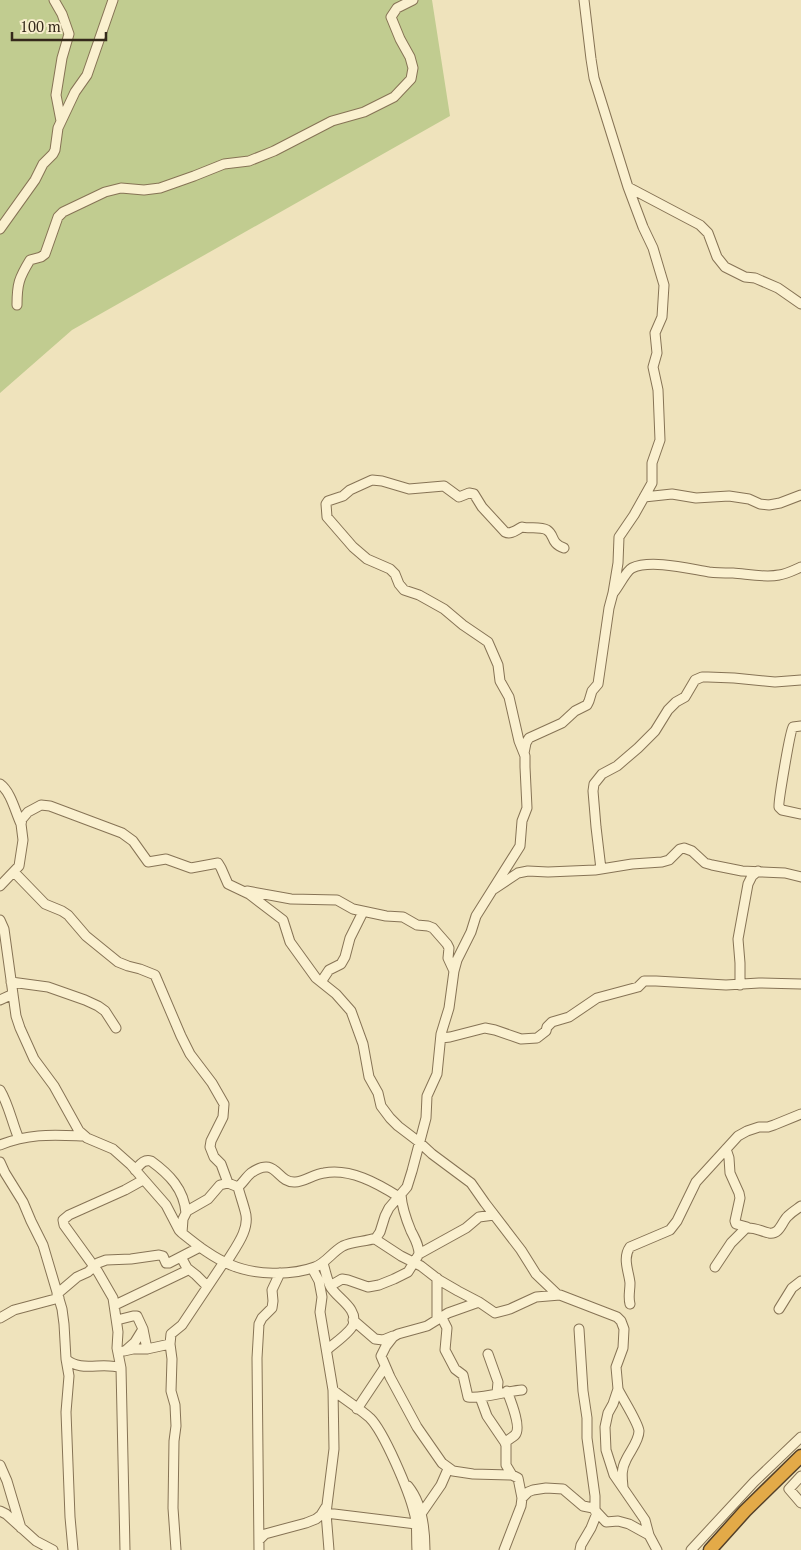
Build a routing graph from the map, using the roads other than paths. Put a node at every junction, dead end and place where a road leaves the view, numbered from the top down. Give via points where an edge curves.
1 (54, 0) edge
2 (113, 0) edge
3 (413, 0) edge
4 (584, 0) edge
5 (61, 121) junction
6 (628, 187) junction
7 (0, 230) edge
8 (801, 304) edge
9 (17, 305) dead end
10 (801, 495) edge
11 (644, 497) junction
12 (564, 548) dead end
13 (801, 567) edge
14 (613, 593) junction
15 (801, 680) edge
16 (801, 726) edge
17 (524, 754) junction
18 (0, 784) edge
19 (801, 814) edge
20 (21, 824) junction
21 (601, 869) junction
22 (758, 871) junction
23 (14, 872) junction
24 (801, 877) edge
25 (0, 886) edge
26 (240, 890) junction
27 (491, 891) junction
28 (363, 912) junction
29 (0, 920) edge
30 (454, 971) junction
31 (11, 982) junction
32 (321, 982) junction
33 (801, 984) edge
34 (740, 985) junction
35 (13, 994) junction
36 (0, 1000) edge
37 (116, 1028) dead end
38 (440, 1038) junction
39 (0, 1090) edge
40 (801, 1114) edge
41 (84, 1136) junction
42 (19, 1139) junction
43 (419, 1142) junction
44 (0, 1145) edge
45 (726, 1149) junction
46 (0, 1162) edge
47 (135, 1170) junction
48 (143, 1180) junction
49 (228, 1183) junction
50 (238, 1187) junction
51 (400, 1196) junction
52 (801, 1206) edge
53 (186, 1213) junction
54 (494, 1215) junction
55 (747, 1227) junction
56 (182, 1234) junction
57 (375, 1239) junction
58 (200, 1247) junction
59 (181, 1257) junction
60 (417, 1258) junction
61 (225, 1262) junction
62 (323, 1263) junction
63 (93, 1266) junction
64 (715, 1267) dead end
65 (312, 1268) junction
66 (188, 1270) junction
67 (280, 1273) junction
68 (437, 1278) junction
69 (801, 1281) edge
70 (207, 1286) junction
71 (330, 1286) junction
72 (558, 1295) junction
73 (58, 1296) junction
74 (479, 1302) junction
75 (630, 1304) dead end
76 (115, 1305) junction
77 (779, 1309) dead end
78 (439, 1317) junction
79 (0, 1318) edge
80 (117, 1320) junction
81 (353, 1320) junction
82 (143, 1329) junction
83 (580, 1329) dead end
84 (395, 1335) junction
85 (170, 1344) junction
86 (147, 1349) junction
87 (327, 1350) junction
88 (488, 1354) dead end
89 (122, 1355) junction
90 (66, 1359) junction
91 (385, 1367) junction
92 (121, 1368) junction
93 (618, 1389) junction
94 (333, 1390) junction
95 (522, 1390) dead end
96 (507, 1391) junction
97 (497, 1393) junction
98 (480, 1397) junction
99 (357, 1409) junction
100 (801, 1437) edge
101 (505, 1443) junction
102 (801, 1456) edge
103 (0, 1465) edge
104 (448, 1469) junction
105 (512, 1475) junction
106 (801, 1476) edge
107 (403, 1481) junction
108 (624, 1489) junction
109 (522, 1498) junction
110 (801, 1503) edge
111 (326, 1509) junction
112 (0, 1511) edge
113 (596, 1512) junction
114 (421, 1514) junction
115 (416, 1524) junction
116 (21, 1528) junction
117 (649, 1535) junction
118 (259, 1540) junction
119 (508, 1548) edge
120 (53, 1550) edge
121 (73, 1550) edge
122 (125, 1550) edge
123 (176, 1550) edge
124 (259, 1550) edge
125 (328, 1550) edge
126 (417, 1550) edge
127 (424, 1550) edge
128 (580, 1550) edge
129 (656, 1550) edge
130 (692, 1550) edge
131 (710, 1550) edge

1 - 5 street via 69,34 56,95
2 - 5 street via 87,75
3 - 9 street via 398,8 392,17 413,68 411,79 398,94 249,161 224,164 160,188 121,188 106,192 63,212 56,220 45,254 30,260 19,281
4 - 6 street via 593,72
5 - 7 street via 53,154
6 - 8 street via 700,225 708,233 726,267 778,288
6 - 11 street via 664,285 662,317 655,333 658,352 653,367 658,390 660,435 652,464 652,483
10 - 11 street via 769,505 740,496 696,498 672,494
11 - 14 street via 619,537
12 - 17 street via 555,544 544,529 522,527 504,532 474,494 459,497 444,486 409,489 372,480 328,501 326,506 327,517 367,559 390,569 404,590 444,610 488,642 498,665 500,681 509,697
13 - 14 street via 770,576 675,566 637,566 625,574
14 - 17 street via 599,682 590,701 562,723 528,740
15 - 21 street via 775,682 702,677 695,680 685,697 668,710 655,731 594,784
16 - 19 street via 794,726 790,732 779,804 782,810
17 - 27 street via 527,802 521,842
18 - 20 street via 10,795
20 - 23 street via 21,858
20 - 26 street via 28,812 41,805 50,806 122,833 133,841 148,862 166,859 191,868 217,863 226,882
21 - 22 street via 662,862 684,848 709,864
21 - 27 street via 518,873
22 - 24 street
22 - 34 street via 748,884 738,932
23 - 25 street
23 - 49 street via 45,904 62,910 86,936 118,962 155,975 190,1054 224,1104 223,1116 210,1147
26 - 28 street via 291,899 337,900
26 - 32 street via 283,920 290,942
27 - 30 street via 476,916
28 - 30 street via 403,917 417,925 433,928 448,944 448,958
28 - 32 street via 350,938 344,960 329,970
29 - 31 street
30 - 38 street
31 - 35 street
31 - 37 street via 48,987 86,1000 105,1011
32 - 43 street via 345,1002 353,1014 368,1074 381,1106 398,1126
33 - 34 street
34 - 38 street via 643,981 638,987 597,998 569,1017 552,1022 537,1038 521,1039 485,1028
35 - 36 street
35 - 41 street via 16,1016 29,1048
38 - 43 street via 437,1074 427,1096 426,1118
39 - 42 street
40 - 45 street via 747,1131
41 - 42 street via 40,1135
41 - 47 street via 118,1153
42 - 44 street
43 - 51 street via 407,1188
43 - 54 street via 471,1183
45 - 55 street via 740,1198 734,1222
45 - 75 street via 696,1182 670,1230 628,1250 626,1265
46 - 73 street via 43,1245
47 - 48 street
47 - 53 street via 146,1160 165,1171 179,1189
48 - 56 street via 166,1205
48 - 63 street via 64,1218 64,1225
49 - 50 street
49 - 53 street via 220,1185 208,1199
50 - 51 street via 252,1172 271,1167 285,1179 295,1182 322,1173 350,1173
50 - 61 street via 246,1213 245,1228
51 - 57 street via 389,1208
51 - 60 street via 418,1244
52 - 55 street via 774,1233
53 - 56 street via 182,1219
54 - 60 street via 479,1216 466,1228
54 - 72 street via 536,1274
55 - 64 street via 730,1242
56 - 58 street
57 - 60 street via 401,1256
57 - 62 street via 340,1247
58 - 59 street
58 - 61 street
59 - 63 street via 170,1263 159,1255 106,1260
59 - 66 street
60 - 68 street
60 - 71 street via 407,1272 379,1285 368,1287 344,1279
61 - 67 street via 258,1272
61 - 70 street
62 - 65 street
62 - 71 street
63 - 73 street
63 - 76 street via 110,1291
65 - 67 street
65 - 87 street via 319,1280 320,1312
66 - 70 street
66 - 76 street
67 - 118 street via 272,1290 273,1306 259,1324
68 - 74 street
68 - 78 street
69 - 77 street via 792,1288
70 - 85 street via 182,1325 171,1334
71 - 81 street via 350,1308
72 - 74 street via 536,1297 496,1313
72 - 93 street via 621,1321 624,1328 623,1348 616,1367
73 - 79 street via 14,1310
73 - 90 street
74 - 78 street
76 - 80 street
78 - 84 street via 428,1326
78 - 98 street via 447,1328 446,1352 463,1376 468,1397
80 - 82 street via 136,1316
80 - 89 street via 117,1341
81 - 84 street via 377,1340
81 - 87 street via 350,1330
82 - 86 street
82 - 89 street
83 - 113 street via 587,1438
84 - 91 street via 381,1355
85 - 86 street
85 - 123 street via 176,1426 173,1508
86 - 89 street via 134,1349
87 - 94 street
88 - 97 street via 498,1382
89 - 92 street
90 - 92 street via 71,1364
90 - 121 street
91 - 99 street
91 - 104 street via 417,1427
92 - 122 street
93 - 108 street via 608,1414 605,1436 614,1475
93 - 108 street via 639,1431 622,1468
94 - 99 street
94 - 111 street via 334,1449
95 - 96 street
96 - 97 street
96 - 101 street via 517,1431
97 - 98 street
98 - 101 street via 487,1416
99 - 107 street via 379,1431
100 - 130 street via 754,1482
101 - 105 street via 506,1465
102 - 131 highway
103 - 116 street
104 - 105 street via 473,1474
104 - 114 street
105 - 109 street via 518,1478
106 - 110 street via 789,1490
107 - 114 street via 416,1496
107 - 115 street
108 - 117 street via 645,1520
109 - 113 street via 533,1490 563,1489
109 - 119 street
111 - 115 street
111 - 118 street via 316,1519 267,1533
111 - 125 street
112 - 116 street
113 - 117 street via 606,1522 630,1524
113 - 128 street
114 - 127 street
115 - 126 street
116 - 120 street
117 - 129 street
118 - 124 street

